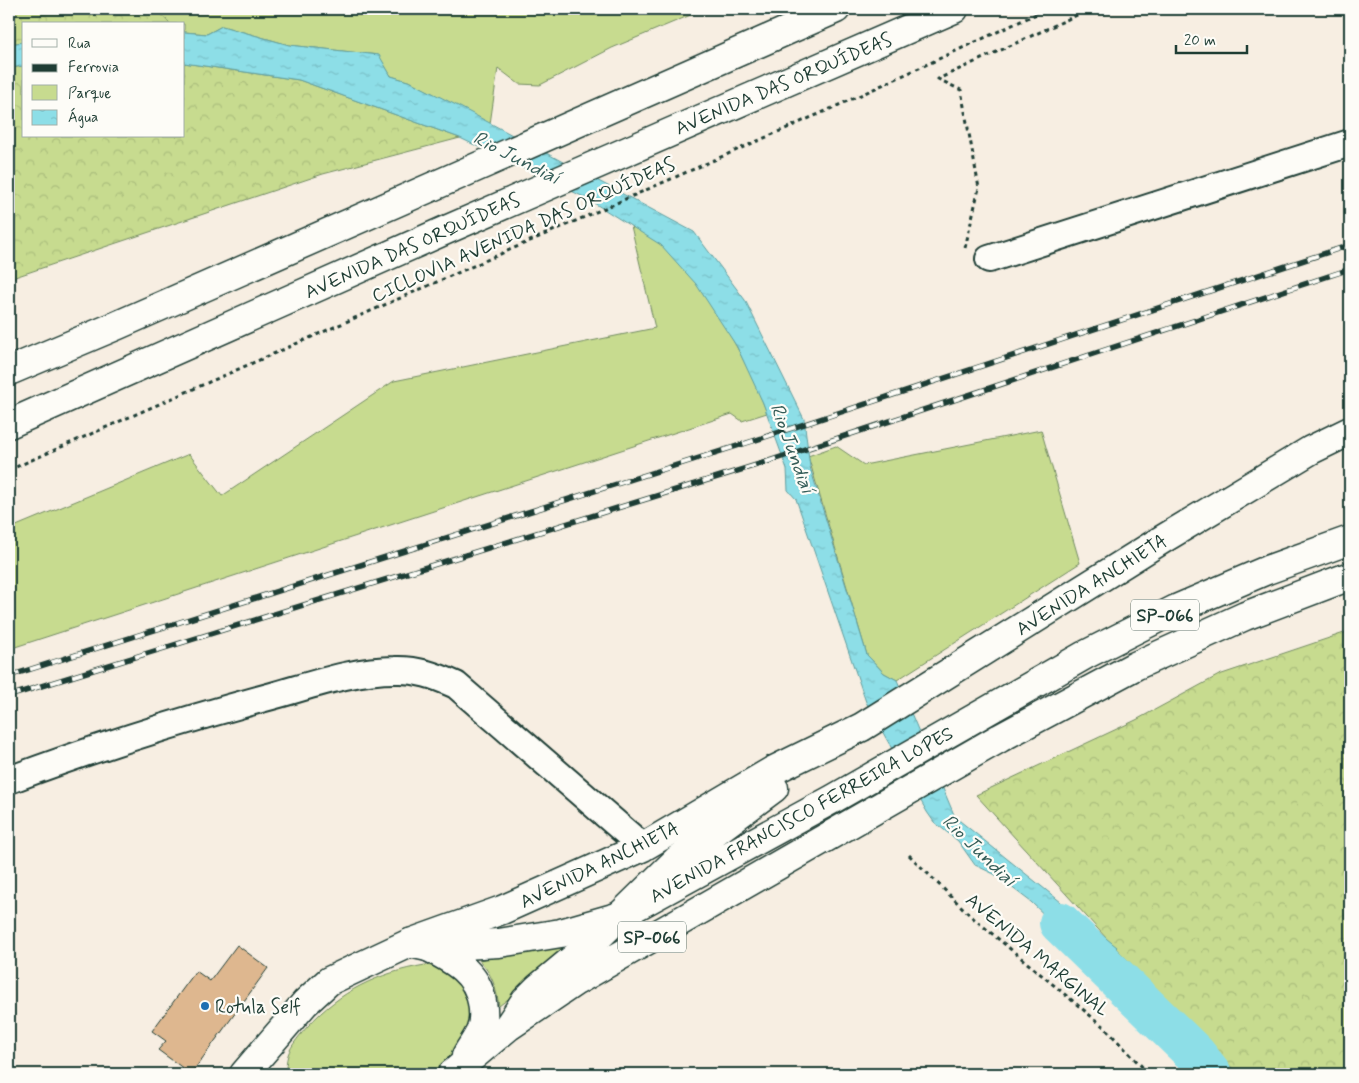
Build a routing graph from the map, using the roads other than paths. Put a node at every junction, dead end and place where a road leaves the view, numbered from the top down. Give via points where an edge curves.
1 (836, 9) edge
2 (954, 9) edge
3 (1350, 143) edge
4 (989, 259) dead end
5 (9, 371) edge
6 (9, 424) edge
7 (1350, 431) edge
8 (1350, 540) edge
9 (1350, 576) edge
10 (834, 742) junction
11 (9, 780) edge
12 (643, 847) junction
13 (617, 917) junction
14 (419, 945) junction
15 (508, 1026) junction
16 (255, 1069) edge
17 (455, 1073) edge

1 - 5 main road
2 - 6 main road, AVENIDA DAS ORQUÍDEAS
3 - 4 street
7 - 10 main road, AVENIDA ANCHIETA via 1311,450 1162,539
8 - 13 main road, AVENIDA FRANCISCO FERREIRA LOPES / SP-066 via 1267,570 1176,609 1085,655 833,799
9 - 15 main road, AVENIDA FRANCISCO FERREIRA LOPES / SP-066 via 1245,616 1135,666 1000,738 576,981
10 - 12 main road, AVENIDA ANCHIETA via 772,771
10 - 13 main road, AVENIDA ANCHIETA via 676,860
11 - 12 street via 151,729 331,680 369,672 410,670 456,685
12 - 14 main road, AVENIDA ANCHIETA
13 - 14 main road, AVENIDA FRANCISCO FERREIRA LOPES / SP-066 via 561,934 508,942
13 - 15 main road, AVENIDA ANCHIETA via 525,1001
14 - 16 main road, AVENIDA FRANCISCO FERREIRA LOPES / SP-066 via 328,981 305,1003
14 - 17 main road via 455,961 470,974 480,993 484,1015 480,1031
15 - 17 main road, AVENIDA FRANCISCO FERREIRA LOPES / SP-066

